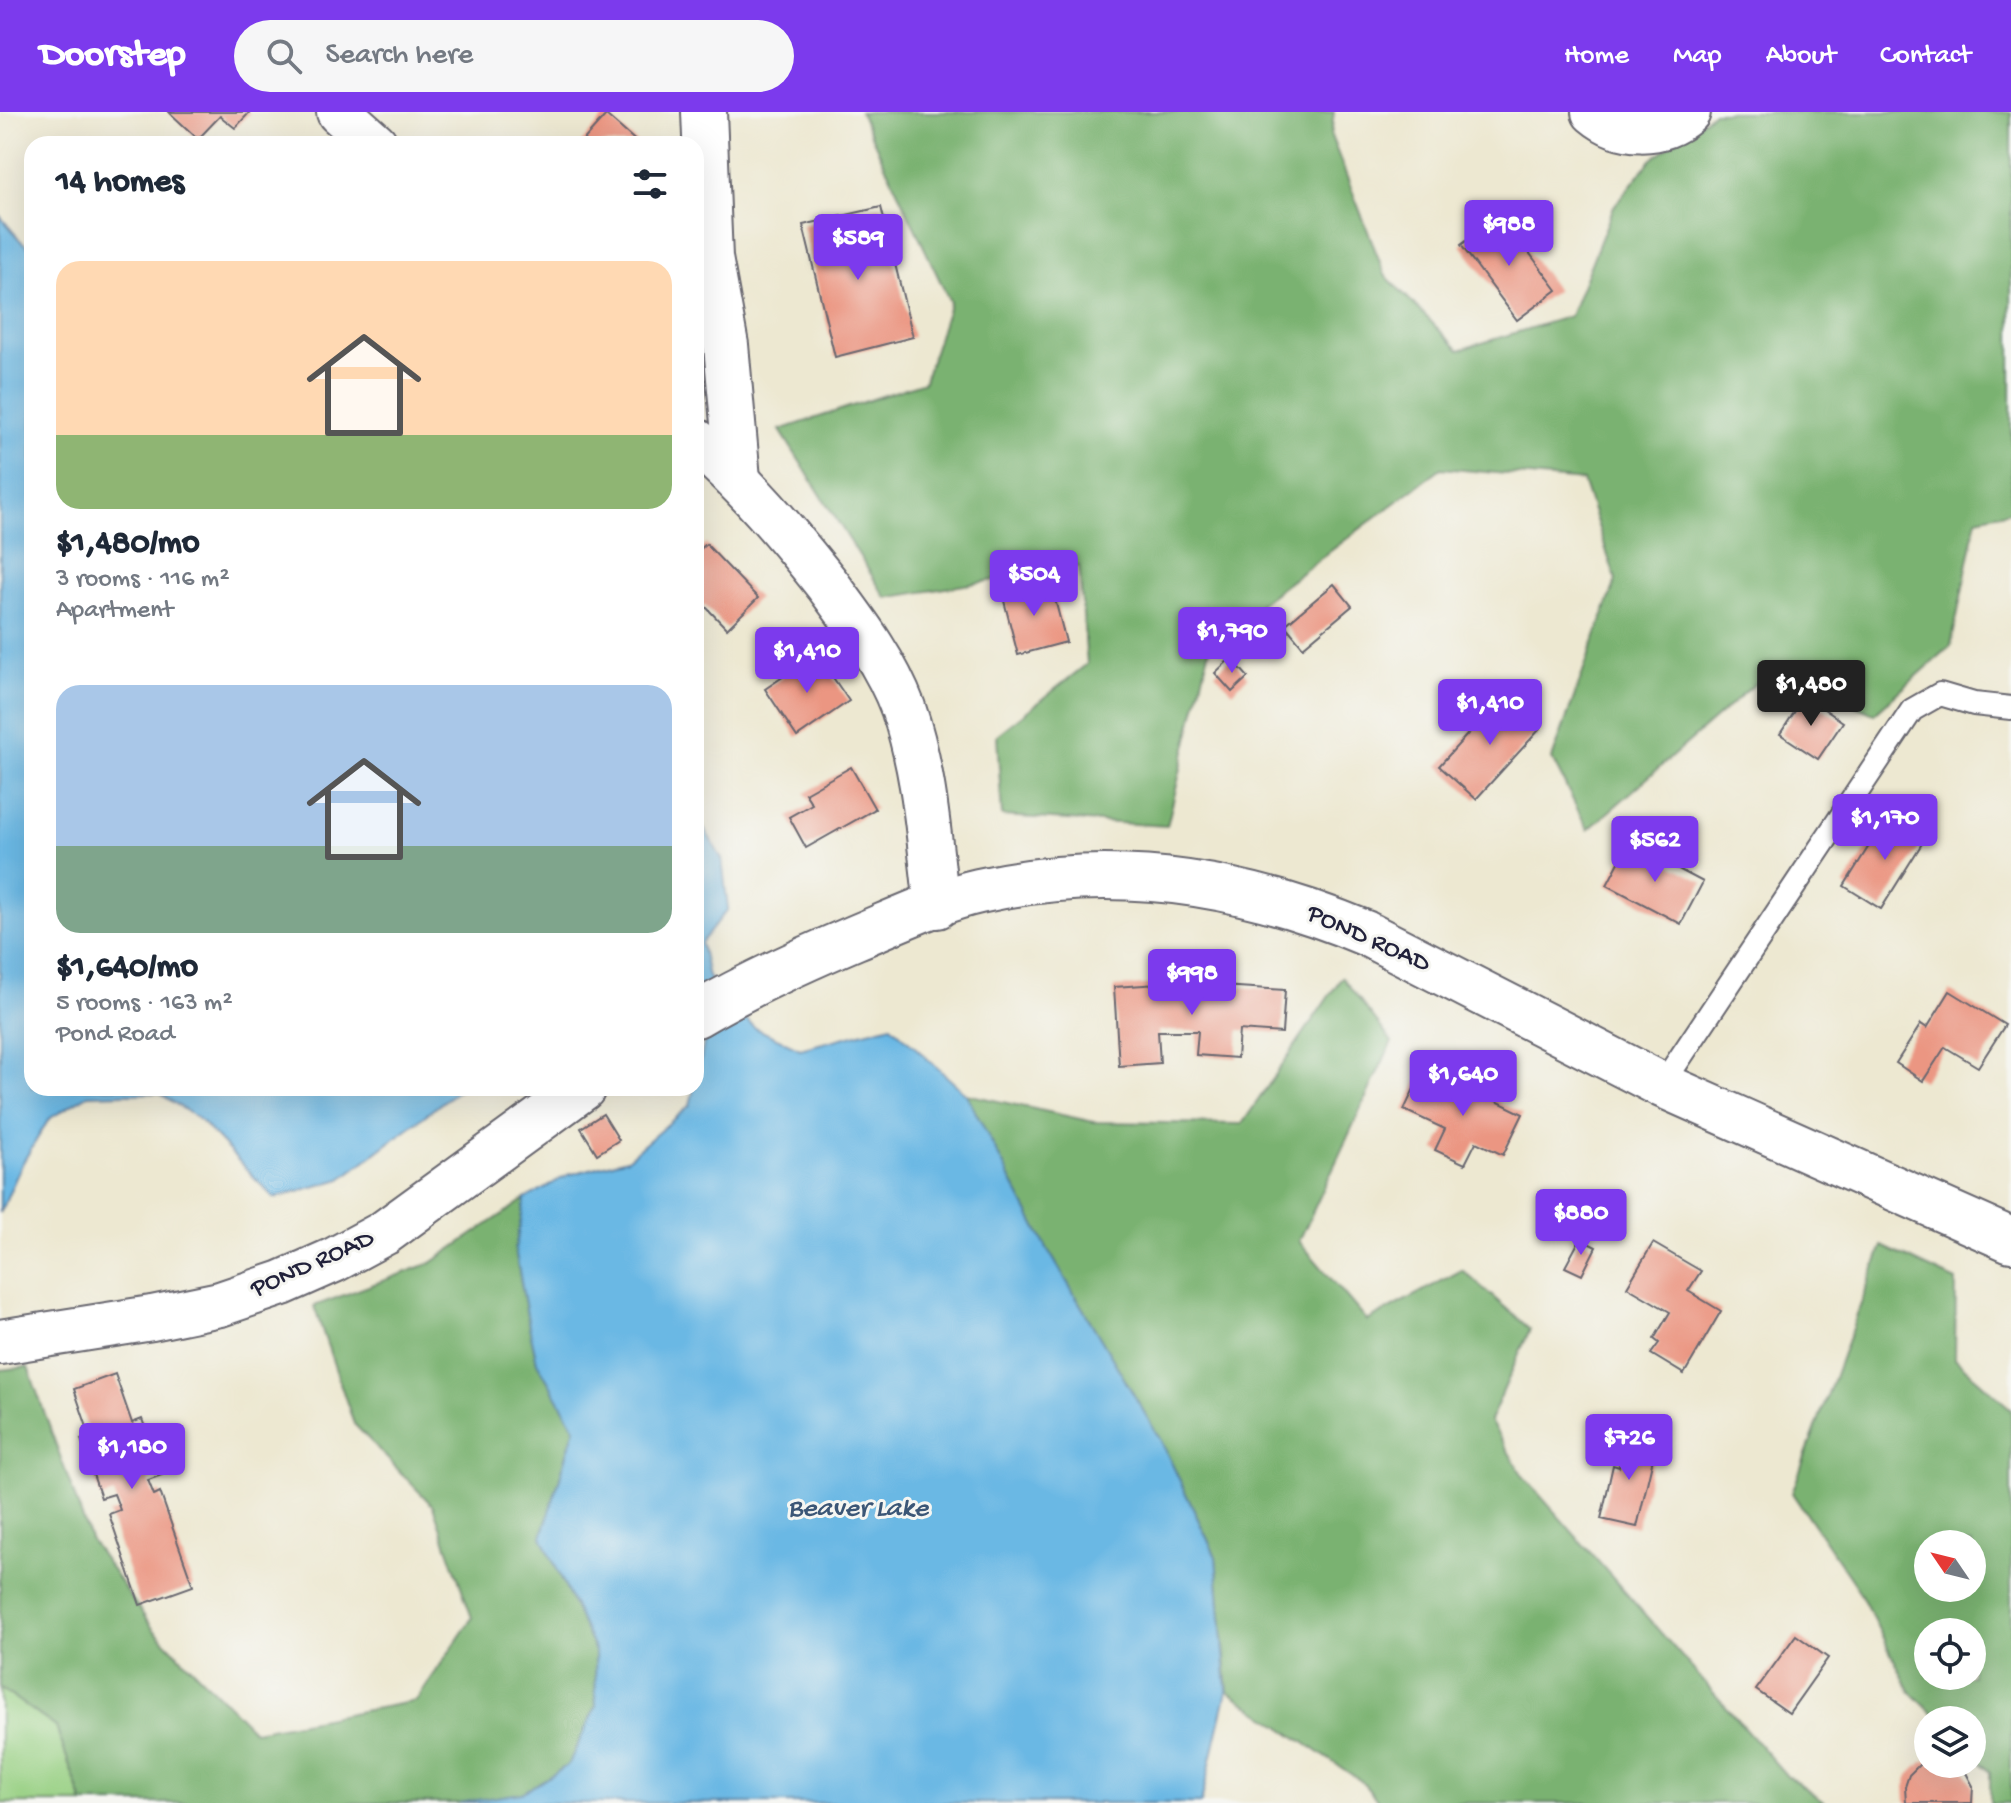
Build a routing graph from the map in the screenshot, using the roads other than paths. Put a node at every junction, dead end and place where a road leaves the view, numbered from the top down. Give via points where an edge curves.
1 (339, 112) edge
2 (704, 112) edge
3 (1594, 112) edge
4 (1688, 112) edge
5 (366, 136) edge
6 (704, 448) edge
7 (738, 479) junction
8 (2011, 708) edge
9 (937, 906) junction
10 (704, 1011) edge
11 (1662, 1085) junction
12 (572, 1096) edge
13 (2011, 1240) edge
14 (0, 1342) edge

1 - 5 street
2 - 7 street via 710,258 726,345
3 - 4 street via 1610,123 1642,130 1670,124
6 - 7 street
7 - 9 street via 860,627 896,693 924,795
8 - 11 lane via 1940,694 1912,710
9 - 10 street, POND ROAD via 787,966
9 - 11 street, POND ROAD via 977,891 1065,876 1153,878 1223,887 1365,933
11 - 13 street, POND ROAD
12 - 14 street, POND ROAD via 384,1233 282,1283 220,1304

